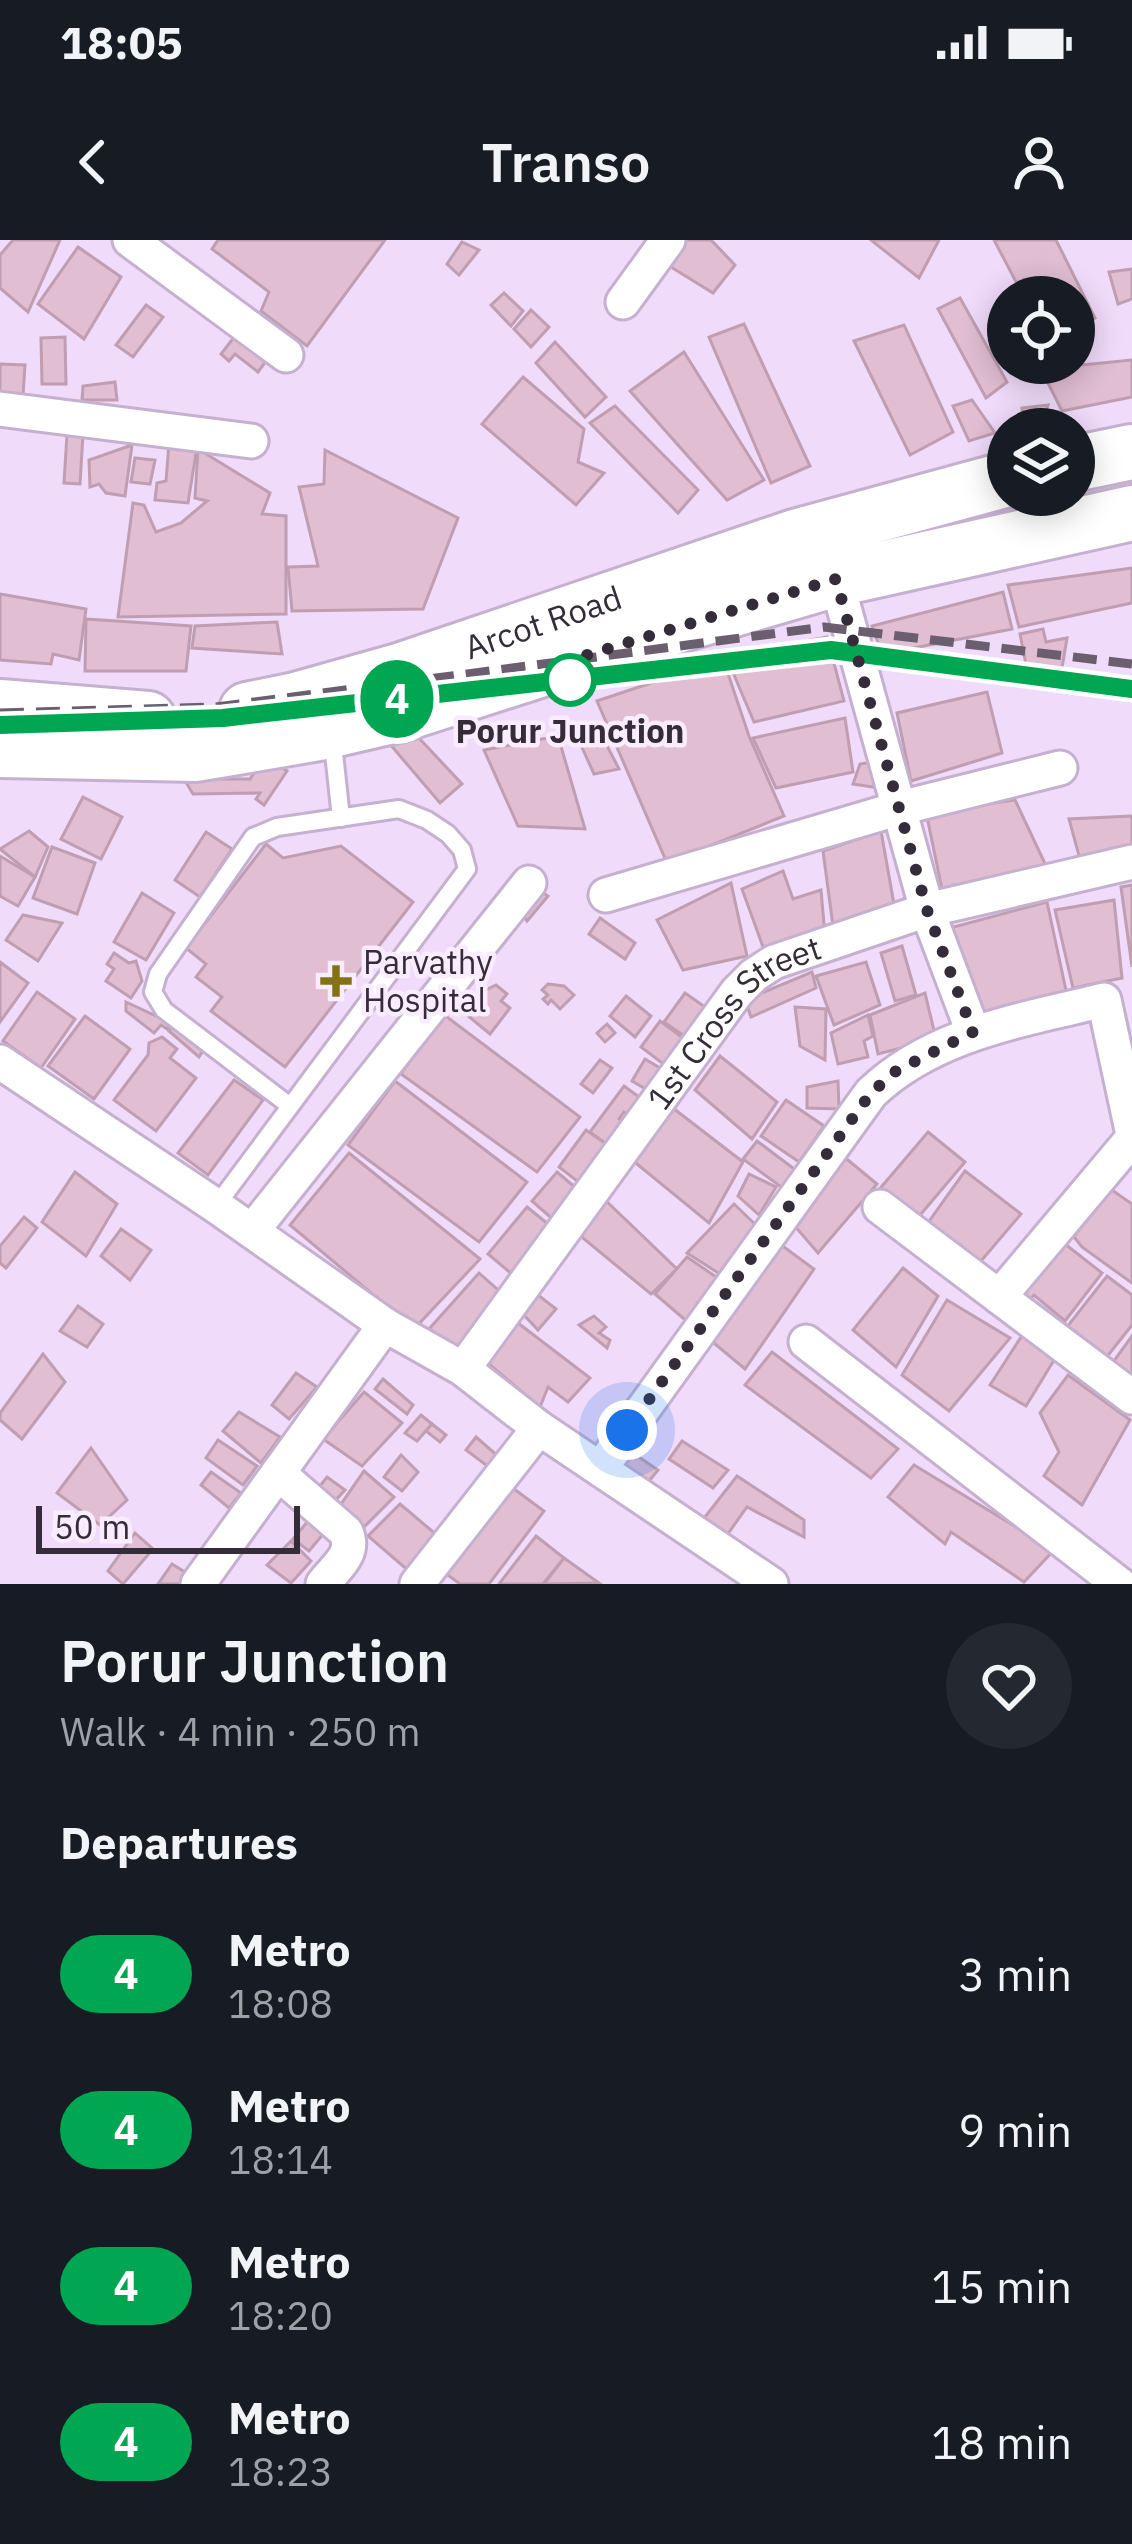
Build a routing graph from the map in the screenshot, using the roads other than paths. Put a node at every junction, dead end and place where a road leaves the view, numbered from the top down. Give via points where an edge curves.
1 (130, 240) edge
2 (668, 240) edge
3 (623, 302) dead end
4 (286, 355) dead end
5 (0, 409) edge
6 (250, 441) dead end
7 (1132, 452) edge
8 (1095, 460) edge
9 (987, 485) edge
10 (1132, 513) edge
11 (836, 579) junction
12 (0, 707) edge
13 (332, 730) junction
14 (0, 750) edge
15 (1060, 768) dead end
16 (900, 808) junction
17 (341, 818) junction
18 (1132, 862) edge
19 (529, 883) dead end
20 (606, 896) dead end
21 (927, 910) junction
22 (973, 1032) junction
23 (0, 1062) edge
24 (290, 1106) junction
25 (1132, 1130) edge
26 (1132, 1139) edge
27 (216, 1206) junction
28 (880, 1207) dead end
29 (252, 1231) junction
30 (999, 1297) junction
31 (385, 1324) junction
32 (806, 1342) dead end
33 (463, 1369) junction
34 (1132, 1397) edge
35 (538, 1428) junction
36 (600, 1469) junction
37 (278, 1473) junction
38 (198, 1584) edge
39 (323, 1584) edge
40 (416, 1584) edge
41 (771, 1584) edge
42 (1119, 1584) edge

1 - 4 street
2 - 3 street
5 - 6 street
7 - 8 main road
9 - 12 main road, Arcot Road via 795,537 296,700 188,721
10 - 11 main road, Arcot Road
11 - 13 main road, Arcot Road
11 - 16 street
13 - 14 main road, Arcot Road via 196,754
13 - 17 lane
15 - 16 street
16 - 20 street
16 - 21 street
17 - 24 lane via 399,809 427,820 462,850 467,869
17 - 24 lane via 253,837 153,992 164,1010
18 - 21 street, 1st Cross Street
19 - 29 street
21 - 22 street
21 - 33 street, 1st Cross Street via 754,975
22 - 25 street via 1104,1000
22 - 36 street via 896,1071 871,1093
23 - 27 street
24 - 27 lane
26 - 30 street
27 - 29 street
28 - 30 street
29 - 31 street
30 - 34 street
31 - 33 street
31 - 37 street
32 - 42 street
33 - 35 street
35 - 36 street
35 - 40 street
36 - 41 street
37 - 38 street
37 - 39 street via 350,1540

